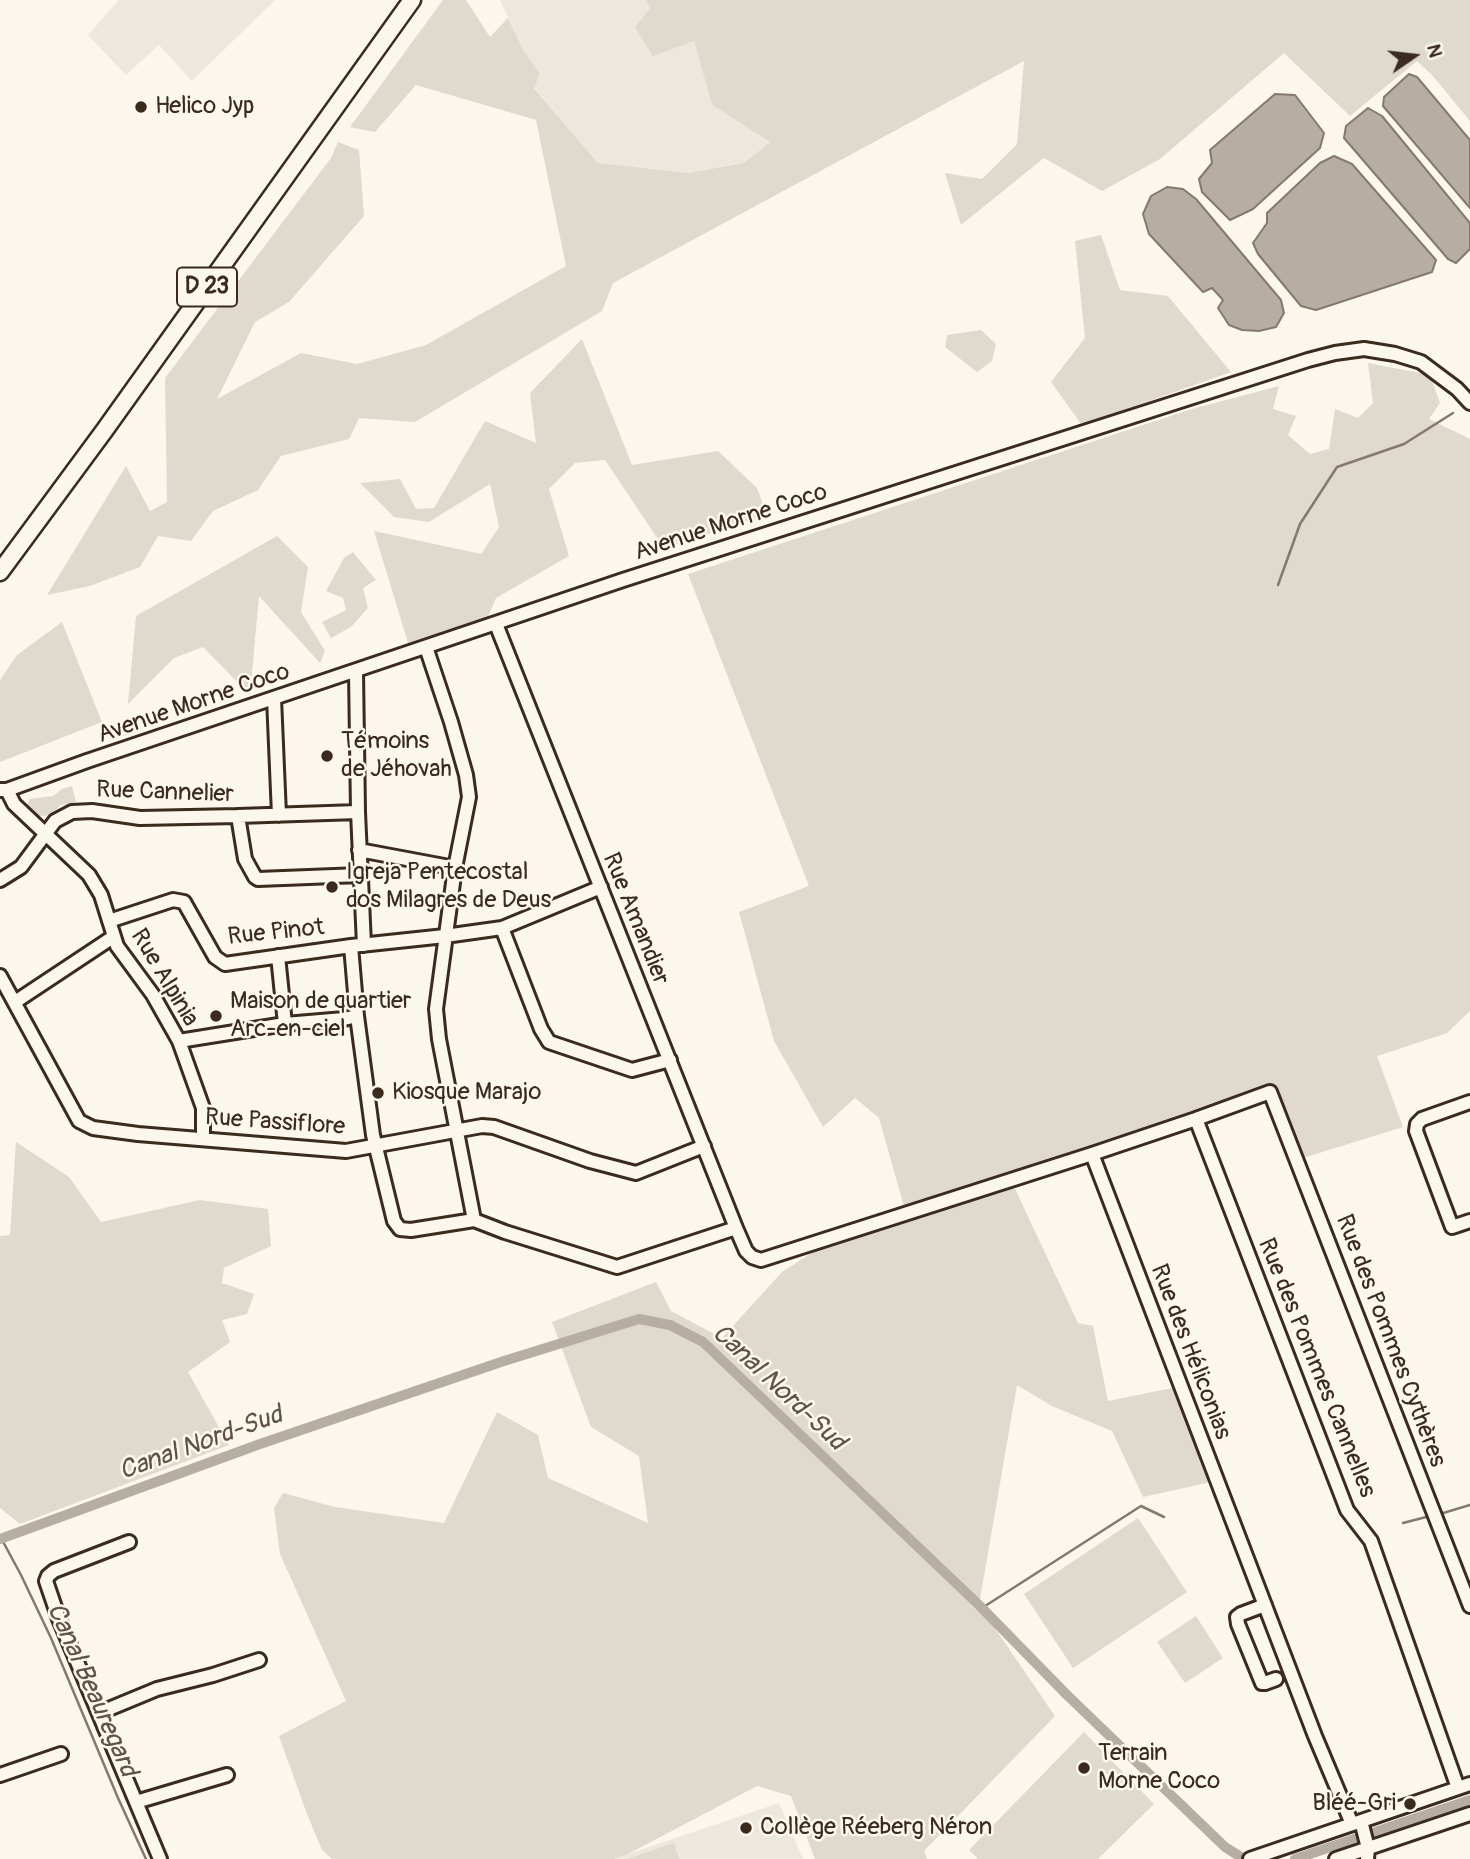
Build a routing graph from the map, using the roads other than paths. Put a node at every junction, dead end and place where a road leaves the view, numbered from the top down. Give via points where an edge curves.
1 (412, 0) edge
2 (1470, 403) edge
3 (0, 572) edge
4 (496, 624) junction
5 (426, 647) junction
6 (356, 672) junction
7 (274, 698) junction
8 (4, 790) edge
9 (358, 812) junction
10 (279, 815) junction
11 (238, 816) junction
12 (45, 832) junction
13 (359, 849) junction
14 (455, 868) junction
15 (360, 875) junction
16 (0, 880) edge
17 (601, 887) junction
18 (109, 920) junction
19 (502, 928) junction
20 (445, 936) junction
21 (113, 937) junction
22 (357, 946) junction
23 (278, 956) junction
24 (0, 976) edge
25 (15, 1002) junction
26 (357, 1016) junction
27 (285, 1024) junction
28 (179, 1041) junction
29 (670, 1060) junction
30 (1270, 1092) joint
31 (1470, 1102) edge
32 (1196, 1119) junction
33 (457, 1131) junction
34 (203, 1139) junction
35 (375, 1145) junction
36 (704, 1146) junction
37 (1092, 1154) junction
38 (474, 1220) junction
39 (1470, 1220) edge
40 (736, 1228) junction
41 (129, 1542) dead end
42 (1265, 1605) junction
43 (1470, 1606) edge
44 (259, 1660) dead end
45 (1276, 1679) dead end
46 (100, 1713) junction
47 (61, 1755) dead end
48 (0, 1775) edge
49 (227, 1775) dead end
50 (1464, 1786) edge
51 (136, 1802) junction
52 (1470, 1814) edge
53 (1358, 1823) junction
54 (1367, 1850) edge
55 (160, 1859) edge
56 (1250, 1859) edge
57 (1336, 1859) edge

1 - 3 main road, D 23
2 - 4 street, Avenue Morne Coco via 1421,362 1364,349 1335,353
4 - 5 street, Avenue Morne Coco
4 - 17 street, Rue Amandier
5 - 6 street, Avenue Morne Coco
5 - 14 street via 469,797
6 - 7 street, Avenue Morne Coco
6 - 9 street
7 - 8 street, Avenue Morne Coco
7 - 10 street
8 - 12 street, Rue Alpinia
9 - 10 street, Rue Cannelier
9 - 13 street
10 - 11 street, Rue Cannelier
11 - 12 street, Rue Cannelier via 140,818 72,812
11 - 15 street via 245,859 258,879
12 - 16 street, Rue Cannelier via 21,867
12 - 18 street, Rue Alpinia via 89,875 102,895
13 - 14 street
13 - 15 street
14 - 20 street
15 - 22 street
17 - 19 street, Rue Pinot
17 - 29 street, Rue Amandier
18 - 21 street, Rue Alpinia
18 - 23 street, Rue Pinot via 173,900 184,902 215,957 225,964
19 - 20 street, Rue Pinot
19 - 29 street via 549,1042 632,1070
20 - 22 street, Rue Pinot
20 - 33 street via 436,1009
21 - 25 street
21 - 28 street, Rue Alpinia
22 - 23 street, Rue Pinot
22 - 26 street
23 - 27 street
24 - 25 street, Rue Passiflore
25 - 34 street, Rue Passiflore via 79,1121 93,1128
26 - 27 street
26 - 35 street
27 - 28 street
28 - 34 street, Rue Alpinia via 202,1108
29 - 36 street, Rue Amandier
30 - 32 street, Rue Amandier
30 - 43 street, Rue des Pommes Cythères
31 - 39 street via 1422,1119 1416,1131 1452,1227
32 - 37 street, Rue Amandier
32 - 50 street, Rue des Pommes Cannelles via 1347,1510 1376,1554
33 - 35 street, Rue Passiflore
33 - 36 street, Rue Passiflore via 494,1127 636,1173
33 - 38 street
34 - 35 street, Rue Passiflore via 346,1152
35 - 38 street via 400,1230
36 - 40 street, Rue Amandier
37 - 40 street, Rue Amandier via 761,1260 746,1251
37 - 42 street, Rue des Héliconias
38 - 40 street via 617,1266
41 - 46 street via 54,1572 46,1581
42 - 45 street via 1241,1614 1238,1624 1262,1683
42 - 53 street, Rue des Héliconias via 1315,1736
44 - 46 street via 157,1689
46 - 51 street
47 - 48 street
49 - 51 street
50 - 53 street
51 - 55 street
52 - 54 street
53 - 54 street, Rue des Héliconias
53 - 56 street
54 - 57 street

